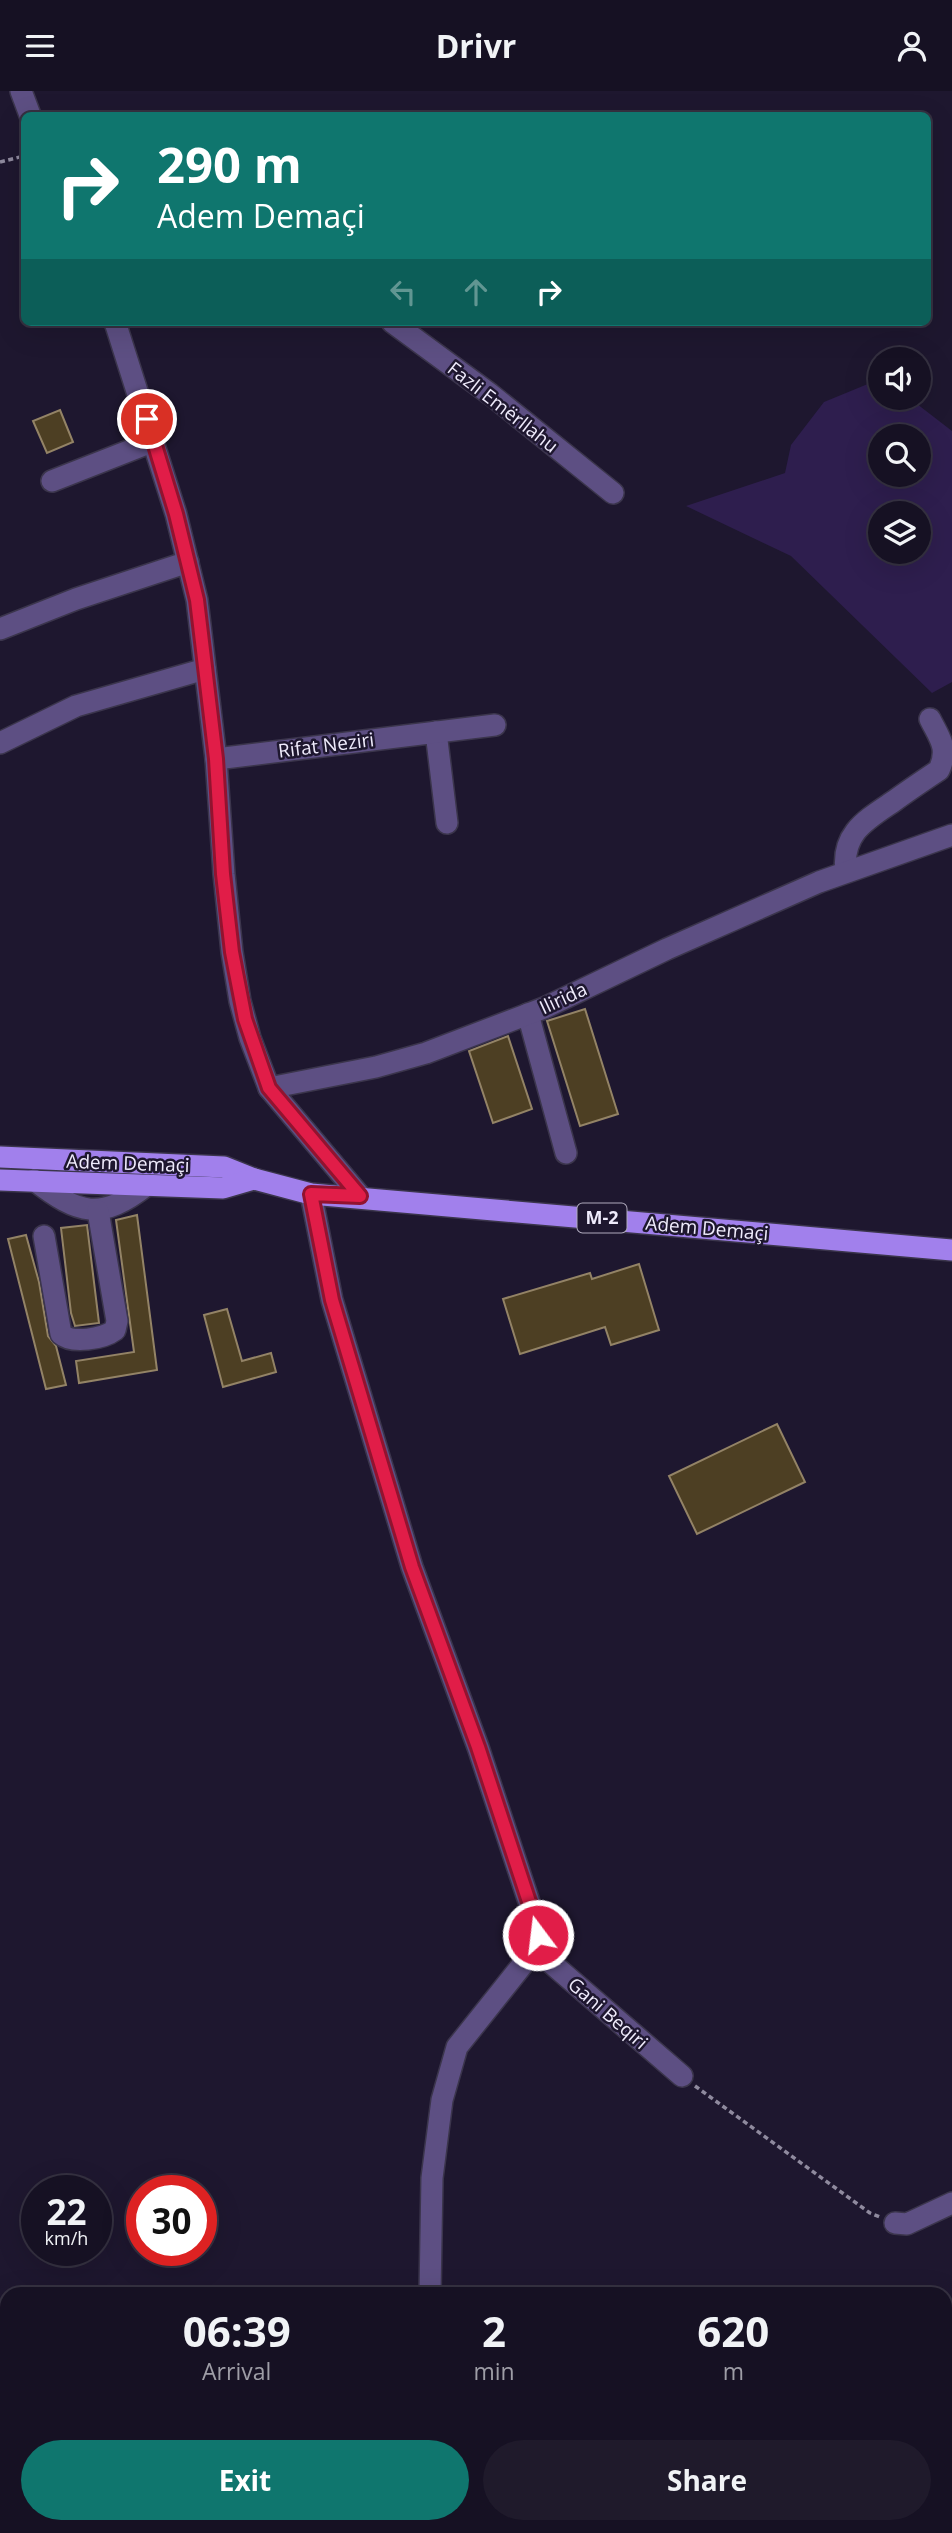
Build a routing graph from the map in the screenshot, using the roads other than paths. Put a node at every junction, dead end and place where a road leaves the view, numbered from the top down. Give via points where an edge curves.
1 (21, 91) edge
2 (29, 112) edge
3 (116, 326) edge
4 (397, 326) edge
5 (154, 441) junction
6 (52, 481) dead end
7 (612, 493) dead end
8 (188, 562) junction
9 (0, 629) edge
10 (205, 669) junction
11 (930, 719) dead end
12 (495, 725) dead end
13 (436, 731) junction
14 (0, 743) edge
15 (216, 759) junction
16 (447, 823) dead end
17 (952, 835) edge
18 (845, 873) junction
19 (528, 1014) junction
20 (269, 1088) junction
21 (566, 1153) dead end
22 (0, 1157) edge
23 (254, 1179) junction
24 (0, 1180) edge
25 (34, 1180) junction
26 (147, 1185) junction
27 (311, 1194) junction
28 (360, 1196) junction
29 (98, 1210) junction
30 (44, 1236) dead end
31 (952, 1250) edge
32 (535, 1949) junction
33 (682, 2077) road end
34 (952, 2203) edge
35 (895, 2223) road end
36 (430, 2287) edge

1 - 2 street
3 - 5 street
4 - 7 street, Fazli Emërllahu
5 - 6 street
5 - 8 street
8 - 9 street
8 - 10 street
10 - 14 street via 76,706
10 - 15 street
11 - 18 street via 944,749 939,770 865,819 848,849
12 - 13 street, Rifat Neziri
13 - 15 street, Rifat Neziri
13 - 16 street
15 - 20 street via 223,874 238,989
17 - 18 street, Ilirida
18 - 19 street, Ilirida
19 - 20 street, Ilirida via 426,1053
19 - 21 street
20 - 28 street
22 - 23 main road, Adem Demaçi / M-2 via 224,1167
23 - 26 main road, Adem Demaçi / M-2 via 223,1188
23 - 27 main road, Adem Demaçi / M-2
24 - 25 main road, Adem Demaçi / M-2
25 - 26 main road, Adem Demaçi / M-2
25 - 29 street via 72,1206
26 - 29 street via 120,1204
27 - 28 main road, Adem Demaçi / M-2
27 - 32 street via 332,1300 412,1567 536,1923
28 - 31 main road, Adem Demaçi / M-2
29 - 30 street via 117,1321 109,1335 74,1340 61,1334
32 - 33 street, Gani Beqiri
32 - 36 street via 457,2047 442,2100 432,2178
34 - 35 street via 907,2224

